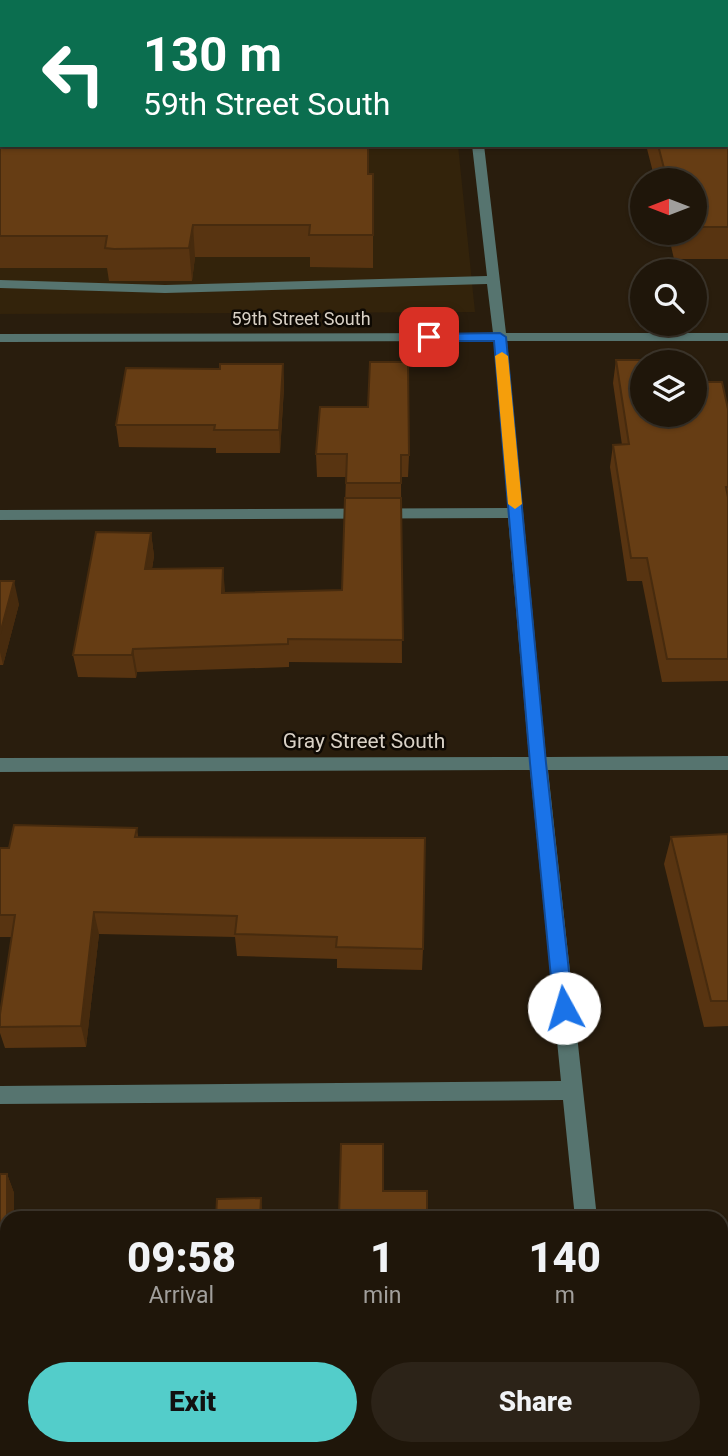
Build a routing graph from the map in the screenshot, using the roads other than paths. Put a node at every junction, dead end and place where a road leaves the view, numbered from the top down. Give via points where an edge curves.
1 (478, 147) edge
2 (493, 280) junction
3 (0, 284) edge
4 (500, 337) junction
5 (728, 337) edge
6 (0, 338) edge
7 (516, 513) junction
8 (0, 515) edge
9 (538, 763) junction
10 (728, 763) edge
11 (0, 765) edge
12 (572, 1090) junction
13 (0, 1095) edge
14 (585, 1211) edge

1 - 2 street
2 - 3 street via 165,289
2 - 4 street
4 - 5 street, 59th Street South
4 - 6 street, 59th Street South
4 - 7 street
7 - 8 street
7 - 9 street
9 - 10 street, Gray Street South
9 - 11 street, Gray Street South
9 - 12 street
12 - 13 street
12 - 14 street

